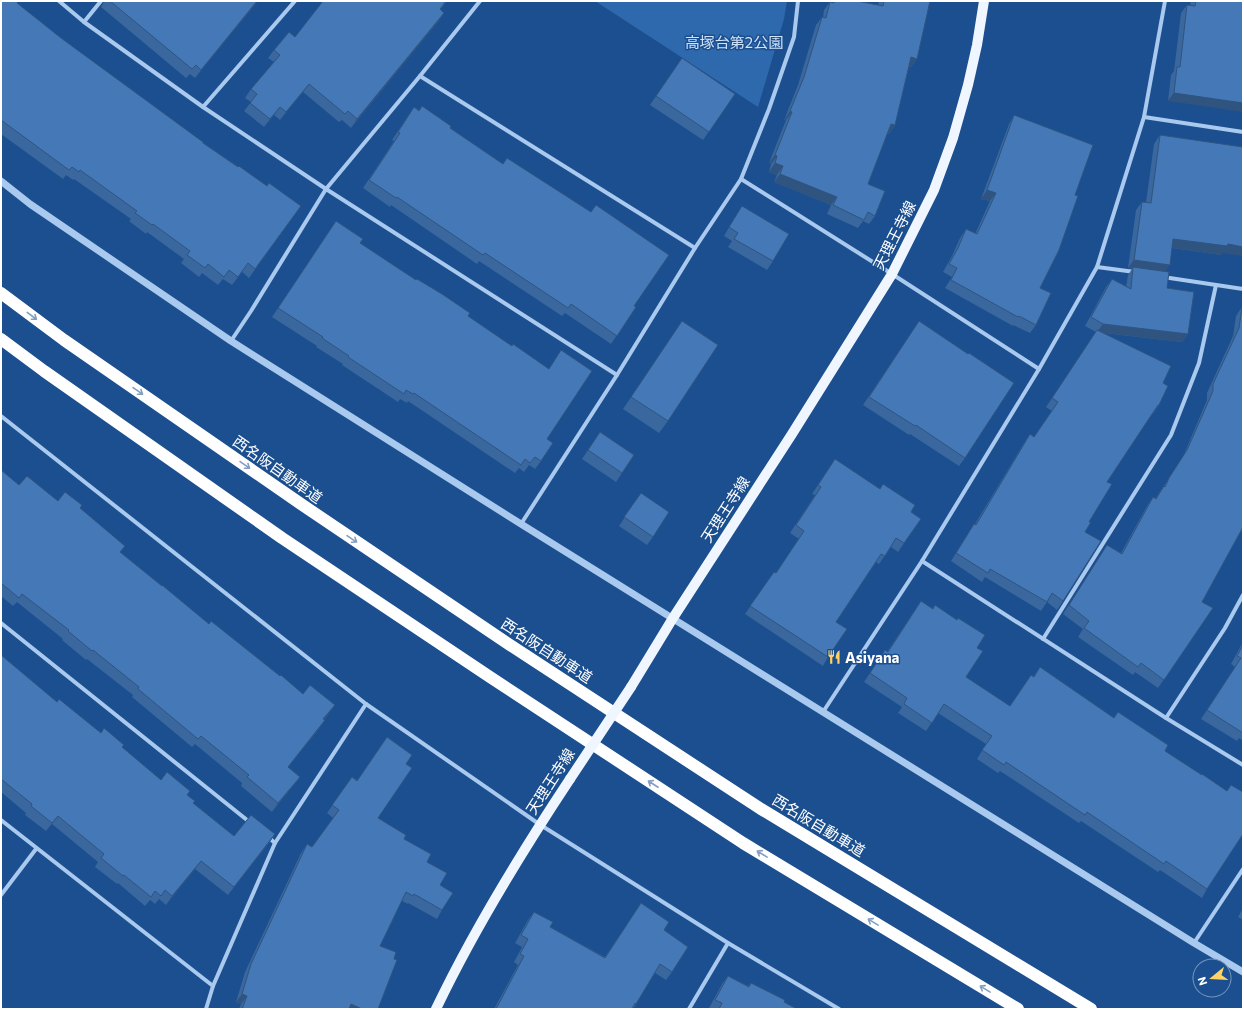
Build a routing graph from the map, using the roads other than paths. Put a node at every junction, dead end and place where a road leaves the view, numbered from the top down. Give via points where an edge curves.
1 (59, 1) edge
2 (101, 1) edge
3 (296, 1) edge
4 (480, 1) edge
5 (798, 1) edge
6 (984, 1) edge
7 (1165, 1) edge
8 (84, 22) junction
9 (420, 76) junction
10 (203, 107) junction
11 (1144, 117) junction
12 (1243, 132) edge
13 (741, 180) junction
14 (1, 181) edge
15 (326, 189) junction
16 (695, 248) junction
17 (1098, 267) junction
18 (1137, 273) edge
19 (892, 274) junction
20 (1160, 276) edge
21 (1216, 285) junction
22 (1243, 289) edge
23 (1, 293) edge
24 (1, 339) edge
25 (231, 341) junction
26 (1039, 369) junction
27 (617, 375) junction
28 (1, 416) edge
29 (521, 524) junction
30 (922, 561) junction
31 (1243, 595) edge
32 (673, 618) junction
33 (1, 623) edge
34 (1043, 639) junction
35 (366, 704) junction
36 (823, 712) junction
37 (1166, 718) junction
38 (1243, 765) edge
39 (1, 820) edge
40 (540, 824) junction
41 (257, 828) edge
42 (263, 833) edge
43 (275, 843) junction
44 (36, 849) junction
45 (1243, 869) edge
46 (1, 895) edge
47 (728, 943) junction
48 (1194, 943) junction
49 (1243, 972) edge
50 (213, 986) junction
51 (206, 1009) edge
52 (436, 1009) edge
53 (689, 1009) edge
54 (838, 1009) edge
55 (1018, 1009) edge
56 (1091, 1009) edge

1 - 8 street
2 - 8 street
3 - 10 street
4 - 9 street
5 - 13 street via 794,38
6 - 19 main road, 天理王寺線 via 970,78 953,138 934,190
7 - 11 street
8 - 10 street
9 - 15 street
9 - 16 street
10 - 15 street
11 - 12 street
11 - 17 street
13 - 16 street
13 - 19 street
14 - 25 street via 30,204
15 - 25 street
15 - 27 street
16 - 27 street
17 - 18 street
17 - 26 street
19 - 26 street
19 - 32 main road, 天理王寺線
20 - 21 street
21 - 22 street
21 - 34 street via 1199,363 1171,435
23 -> 56 highway, 西名阪自動車道 via 77,349 510,646 762,809
55 -> 24 highway via 743,843 497,681 282,538
25 - 29 street
26 - 30 street
27 - 29 street
28 - 35 street
29 - 32 street
30 - 34 street
30 - 36 street
31 - 37 street via 1225,628
32 - 36 street
32 - 40 main road, 天理王寺線, bridge via 631,687
33 - 41 street
34 - 37 street
35 - 40 street
35 - 43 street
36 - 48 street
37 - 38 street
39 - 44 street
40 - 47 street
40 - 52 main road, 天理王寺線 via 475,933
42 - 43 street
43 - 50 street
44 - 46 street
44 - 50 street
45 - 48 street
47 - 53 street
47 - 54 street
48 - 49 street
50 - 51 street

